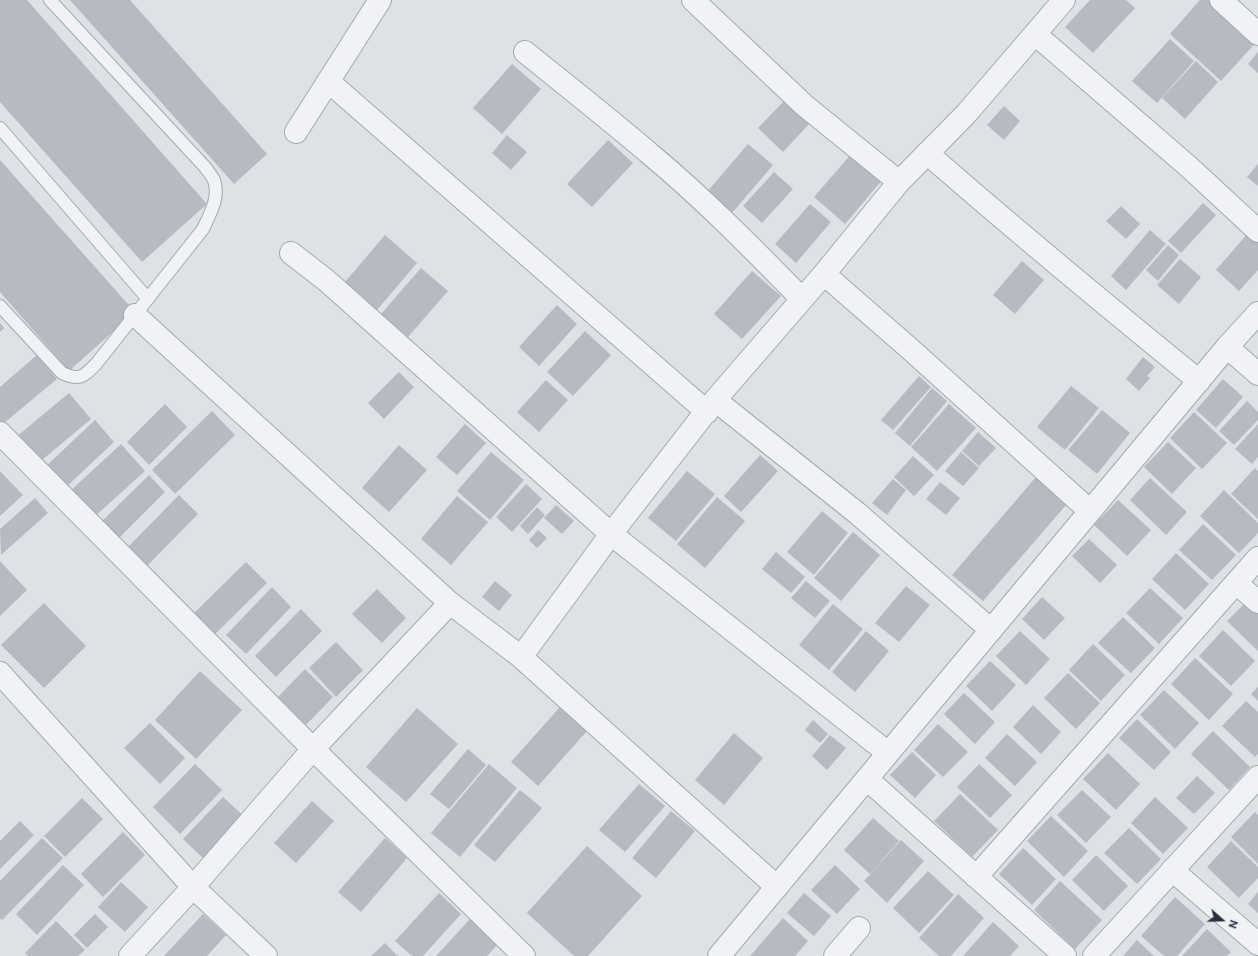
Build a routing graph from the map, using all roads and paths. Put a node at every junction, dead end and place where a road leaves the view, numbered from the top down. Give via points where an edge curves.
1 (50, 0) edge
2 (380, 0) edge
3 (693, 0) edge
4 (1064, 0) edge
5 (1221, 0) edge
6 (1035, 34) junction
7 (1258, 34) edge
8 (525, 52) dead end
9 (328, 81) junction
10 (0, 128) edge
11 (296, 132) dead end
12 (927, 153) junction
13 (899, 182) junction
14 (1258, 231) edge
15 (292, 253) dead end
16 (824, 274) junction
17 (802, 299) junction
18 (0, 306) edge
19 (142, 307) junction
20 (1258, 314) edge
21 (1227, 346) junction
22 (1258, 374) edge
23 (1199, 381) junction
24 (711, 406) junction
25 (0, 433) edge
26 (1090, 511) junction
27 (611, 534) junction
28 (1258, 558) edge
29 (1236, 583) junction
30 (1258, 602) edge
31 (450, 603) junction
32 (991, 630) junction
33 (521, 657) junction
34 (0, 673) edge
35 (313, 749) junction
36 (888, 753) junction
37 (1258, 776) edge
38 (867, 780) junction
39 (1172, 870) junction
40 (976, 877) junction
41 (193, 887) junction
42 (778, 887) junction
43 (859, 928) dead end
44 (1258, 944) edge
45 (726, 954) edge
46 (130, 956) edge
47 (266, 956) edge
48 (524, 956) edge
49 (835, 956) edge
50 (1064, 956) edge
51 (1094, 956) edge

1 - 19 lane via 205,167 214,180 216,195 212,211 203,228
2 - 9 street
3 - 13 street via 804,105
4 - 6 street
5 - 7 street
6 - 12 street via 966,114
6 - 14 street via 1183,162
8 - 17 street via 685,184
9 - 11 street
9 - 24 street
10 - 19 lane
12 - 13 street
12 - 23 street
13 - 16 street
15 - 27 street via 327,281
16 - 17 street
16 - 26 street
17 - 24 street
18 - 19 lane via 62,373 72,378 83,376 96,364
19 - 31 street
20 - 21 street
21 - 22 street
21 - 23 street
23 - 26 street
24 - 27 street
24 - 32 street via 857,513
25 - 35 street
26 - 32 street
27 - 33 street
27 - 36 street
28 - 29 street
29 - 30 street
29 - 40 street
31 - 33 street
31 - 35 street
32 - 36 street
33 - 42 street
34 - 41 street
35 - 41 street
35 - 48 street
36 - 38 street
37 - 39 street
38 - 40 street
38 - 42 street
39 - 44 street
39 - 51 street
40 - 50 street
41 - 46 street
41 - 47 street
42 - 45 street
43 - 49 street

